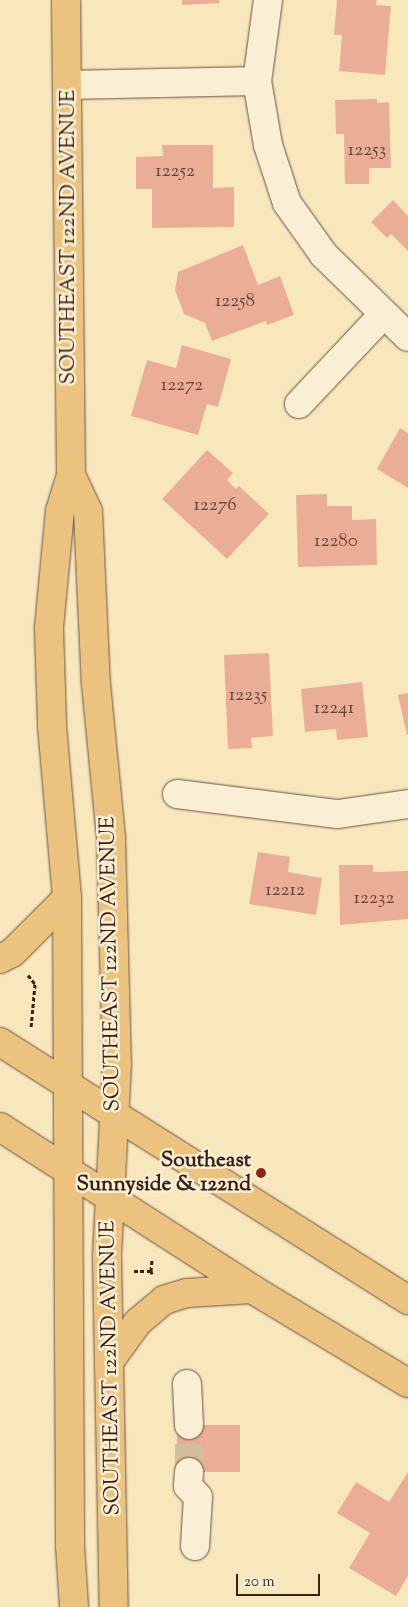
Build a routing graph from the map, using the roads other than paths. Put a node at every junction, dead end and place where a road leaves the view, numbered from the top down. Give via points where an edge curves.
1 (66, 0) edge
2 (268, 0) edge
3 (257, 81) junction
4 (68, 85) junction
5 (383, 315) junction
6 (408, 337) edge
7 (299, 404) dead end
8 (71, 475) junction
9 (177, 794) dead end
10 (408, 804) edge
11 (67, 898) junction
12 (0, 959) edge
13 (0, 1042) edge
14 (69, 1087) junction
15 (114, 1116) junction
16 (0, 1127) edge
17 (68, 1171) junction
18 (110, 1197) junction
19 (252, 1289) junction
20 (408, 1300) edge
21 (109, 1362) junction
22 (408, 1383) edge
23 (197, 1384) dead end
24 (198, 1425) tunnel mouth
25 (198, 1472) tunnel mouth
26 (70, 1546) junction
27 (195, 1546) dead end
28 (74, 1607) edge
29 (89, 1607) edge
30 (114, 1607) edge

1 - 4 main road, SOUTHEAST 122ND AVENUE
2 - 3 street
3 - 4 street
3 - 5 street via 268,145 287,203 324,255
4 - 8 main road, SOUTHEAST 122ND AVENUE
5 - 6 street
5 - 7 street
8 - 11 main road, SOUTHEAST 122ND AVENUE via 60,511 49,628 52,726
8 - 15 main road, SOUTHEAST 122ND AVENUE via 88,511 96,684 111,838 117,1064
9 - 10 street via 338,814
11 - 12 main road via 12,953
11 - 14 main road, SOUTHEAST 122ND AVENUE
13 - 14 main road
14 - 15 main road
14 - 17 main road, SOUTHEAST 122ND AVENUE
15 - 18 main road, SOUTHEAST 122ND AVENUE
15 - 20 main road
16 - 17 main road
17 - 18 main road
17 - 26 main road, SOUTHEAST 122ND AVENUE
18 - 19 main road
18 - 21 main road, SOUTHEAST 122ND AVENUE via 106,1258
19 - 21 main road via 187,1293 164,1300 138,1322
19 - 22 main road
21 - 30 main road, SOUTHEAST 122ND AVENUE
23 - 24 street
25 - 27 street via 188,1486 198,1497
26 - 28 main road, SOUTHEAST 122ND AVENUE
26 - 29 main road via 80,1548 86,1556

